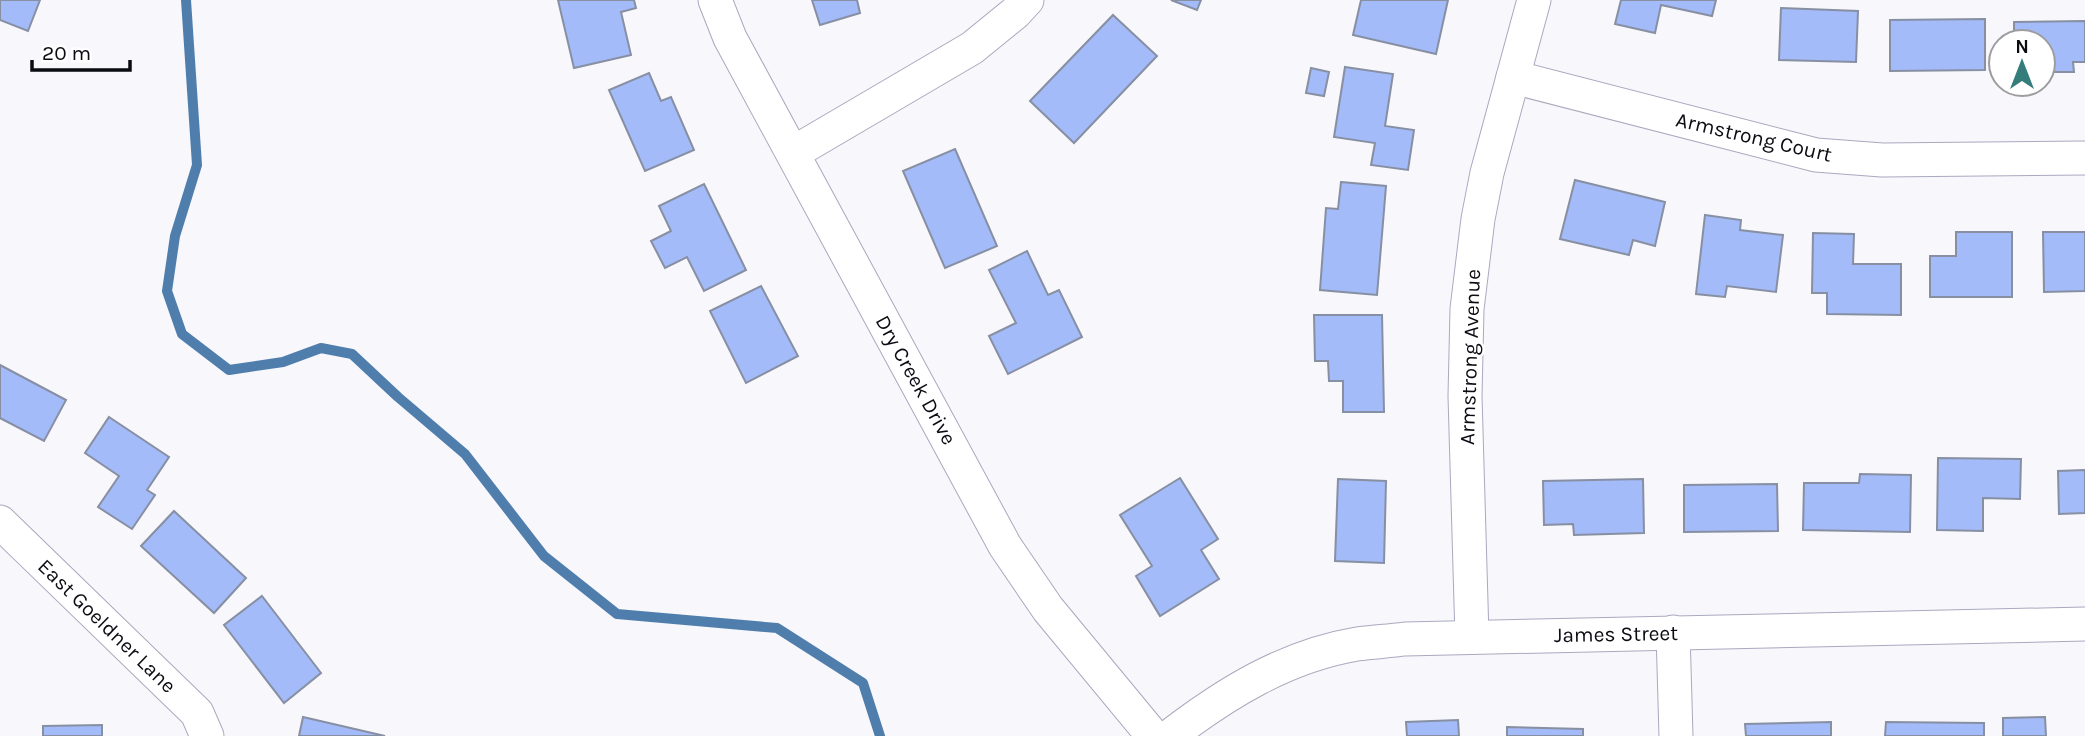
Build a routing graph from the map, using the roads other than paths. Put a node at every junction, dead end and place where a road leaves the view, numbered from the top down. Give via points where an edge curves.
1 (715, 0) edge
2 (1027, 0) edge
3 (1534, 0) edge
4 (1513, 78) junction
5 (793, 153) junction
6 (2085, 158) edge
7 (0, 522) edge
8 (2085, 624) edge
9 (1673, 632) junction
10 (1472, 637) junction
11 (207, 736) edge
12 (1153, 736) edge
13 (1170, 736) edge
14 (1676, 736) edge

1 - 5 street, Dry Creek Drive
2 - 5 street via 972,48
3 - 4 street, Armstrong Avenue
4 - 6 street, Armstrong Court via 1816,155 1882,160
4 - 10 street, Armstrong Avenue via 1487,173 1467,309
5 - 12 street, Dry Creek Drive via 1004,546 1048,609
7 - 11 street, East Goeldner Lane via 197,713
8 - 9 street, James Street
9 - 10 street, James Street
9 - 14 street
10 - 13 street, James Street via 1356,644 1304,658 1249,682

